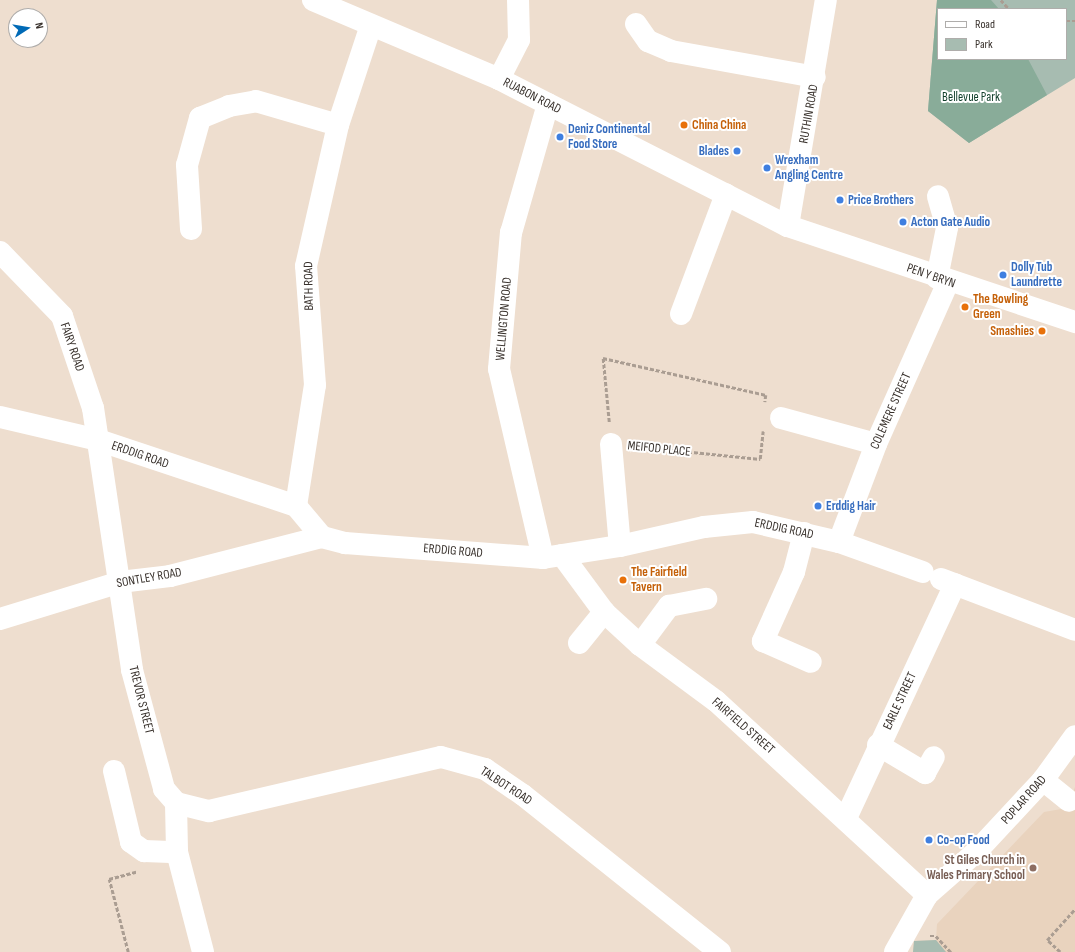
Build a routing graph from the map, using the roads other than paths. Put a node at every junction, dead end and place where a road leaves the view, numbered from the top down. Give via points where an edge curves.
1 (313, 0) edge
2 (518, 0) edge
3 (826, 0) edge
4 (636, 24) dead end
5 (371, 25) junction
6 (815, 78) junction
7 (499, 79) junction
8 (548, 104) junction
9 (338, 125) junction
10 (726, 194) junction
11 (938, 196) dead end
12 (788, 226) junction
13 (191, 229) dead end
14 (0, 252) edge
15 (942, 280) junction
16 (681, 314) dead end
17 (1075, 322) edge
18 (773, 414) road end
19 (0, 417) edge
20 (98, 440) junction
21 (611, 444) road end
22 (876, 444) junction
23 (296, 506) junction
24 (804, 533) junction
25 (322, 537) junction
26 (839, 542) junction
27 (620, 546) junction
28 (552, 557) junction
29 (940, 578) junction
30 (120, 582) junction
31 (706, 599) dead end
32 (604, 612) junction
33 (0, 619) edge
34 (1075, 630) edge
35 (579, 643) dead end
36 (640, 645) junction
37 (811, 662) dead end
38 (1075, 736) edge
39 (878, 745) junction
40 (934, 756) dead end
41 (114, 771) dead end
42 (1043, 780) junction
43 (1069, 801) dead end
44 (176, 804) junction
45 (846, 818) junction
46 (178, 852) junction
47 (927, 895) junction
48 (203, 952) edge
49 (720, 952) edge
50 (895, 952) edge

1 - 5 street, RUABON ROAD
2 - 7 street via 519,40
3 - 6 street, RUTHIN ROAD
4 - 6 street via 648,41 670,51
5 - 7 street, RUABON ROAD
5 - 9 street, BATH ROAD
6 - 12 street, RUTHIN ROAD
7 - 8 street, RUABON ROAD
8 - 10 street, RUABON ROAD
8 - 28 street, WELLINGTON ROAD via 511,233 499,369
9 - 13 street via 256,101 229,106 200,118 187,165
9 - 23 street, BATH ROAD via 306,266 315,385
10 - 12 street, RUABON ROAD
10 - 16 street
11 - 15 street, COLEMERE STREET via 947,228
12 - 15 street, PEN Y BRYN
14 - 20 street, FAIRY ROAD via 62,316 93,408
15 - 17 street, PEN Y BRYN
15 - 22 street, COLEMERE STREET
18 - 22 street
19 - 20 street, ERDDIG ROAD
20 - 23 street, ERDDIG ROAD
20 - 30 street, TREVOR STREET
21 - 27 street, MEIFOD PLACE
22 - 26 street, COLEMERE STREET
23 - 25 street
24 - 26 street, ERDDIG ROAD
24 - 27 street, ERDDIG ROAD via 753,522 704,526
24 - 37 street via 794,572 763,641
25 - 28 street, ERDDIG ROAD via 346,543
25 - 30 street, SONTLEY ROAD via 170,576
26 - 29 street, ERDDIG ROAD
27 - 28 street, ERDDIG ROAD
28 - 32 street, FAIRFIELD STREET
29 - 34 street, ERDDIG ROAD
29 - 39 street, EARLE STREET
30 - 33 street, SONTLEY ROAD
30 - 44 street, TREVOR STREET via 132,670 164,788
31 - 36 street via 669,606
32 - 35 street
32 - 36 street, FAIRFIELD STREET
36 - 45 street, FAIRFIELD STREET via 716,701
38 - 42 street, POPLAR ROAD
39 - 40 street via 925,773
39 - 45 street, EARLE STREET
41 - 46 street via 131,842 144,851
42 - 43 street
42 - 47 street, POPLAR ROAD via 977,851
44 - 46 street
44 - 49 street, TALBOT ROAD via 209,811 441,757 485,769 523,795
45 - 47 street, FAIRFIELD STREET
46 - 48 street
47 - 50 street, POPLAR ROAD

